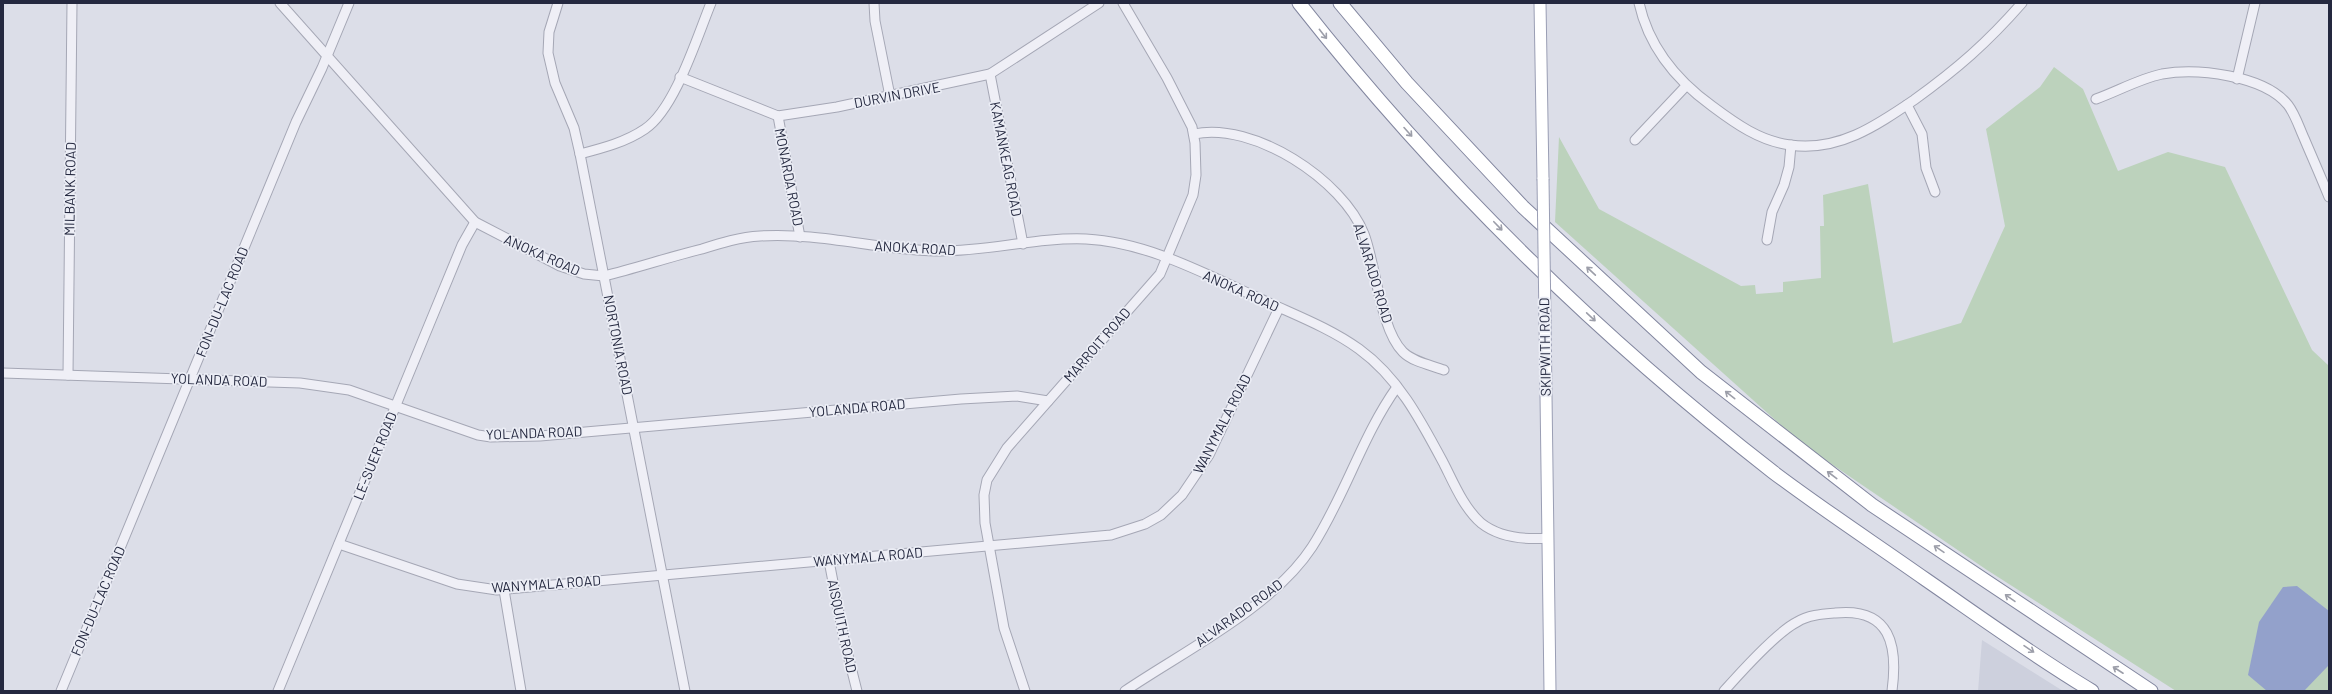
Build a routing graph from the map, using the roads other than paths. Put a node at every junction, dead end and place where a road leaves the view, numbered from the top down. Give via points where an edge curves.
1 (72, 3) edge
2 (280, 3) edge
3 (349, 3) edge
4 (558, 3) edge
5 (711, 3) edge
6 (874, 3) edge
7 (1099, 3) edge
8 (1123, 3) edge
9 (1299, 3) edge
10 (1340, 3) edge
11 (1540, 3) edge
12 (1639, 3) edge
13 (2022, 3) edge
14 (2255, 3) edge
15 (327, 57) junction
16 (990, 74) junction
17 (680, 78) junction
18 (2237, 79) junction
19 (1686, 86) junction
20 (890, 96) junction
21 (2096, 98) dead end
22 (1906, 105) junction
23 (778, 116) junction
24 (1194, 134) junction
25 (1636, 140) dead end
26 (1791, 146) junction
27 (580, 154) junction
28 (1935, 192) dead end
29 (2329, 197) edge
30 (475, 222) junction
31 (800, 237) junction
32 (1767, 240) dead end
33 (1023, 244) junction
34 (1166, 258) junction
35 (604, 276) junction
36 (1279, 308) junction
37 (1444, 370) dead end
38 (3, 372) edge
39 (68, 375) junction
40 (191, 378) junction
41 (1397, 387) junction
42 (1048, 400) junction
43 (396, 406) junction
44 (634, 427) junction
45 (1548, 538) junction
46 (339, 544) junction
47 (988, 547) junction
48 (829, 561) junction
49 (663, 574) junction
50 (504, 590) junction
51 (61, 691) edge
52 (278, 691) edge
53 (521, 691) edge
54 (685, 691) edge
55 (857, 691) edge
56 (1025, 691) edge
57 (1125, 691) edge
58 (1550, 691) edge
59 (1724, 691) edge
60 (1892, 691) edge
61 (2092, 691) edge
62 (2151, 691) edge

1 - 39 street, MILBANK ROAD
2 - 15 street, ANOKA ROAD
3 - 15 street, FON-DU-LAC ROAD
4 - 27 street, NORTONIA ROAD via 548,32 548,53 555,83 574,128
5 - 17 street
6 - 20 street via 875,21
7 - 16 street, DURVIN DRIVE
8 - 24 street, MARROIT ROAD via 1183,106
9 -> 61 highway via 1336,50 1431,157 1500,229 1630,354 1774,472 1944,592
62 -> 10 highway via 1872,505 1701,372 1523,207 1407,83
11 - 45 main road, SKIPWITH ROAD, bridge
12 - 19 street via 1649,36 1656,49
13 - 22 street via 1960,66
14 - 18 street
15 - 30 street, ANOKA ROAD
15 - 40 street, FON-DU-LAC ROAD via 296,122
16 - 20 street, DURVIN DRIVE
16 - 33 street, KAMANKEAG ROAD
17 - 23 street, DURVIN DRIVE
17 - 27 street via 661,114 646,129 622,141
18 - 21 street via 2207,73 2176,72 2141,80
18 - 29 street via 2268,89 2289,106
19 - 25 street
19 - 26 street via 1751,132
20 - 23 street, DURVIN DRIVE
22 - 26 street via 1866,131 1844,141 1824,145
22 - 28 street via 1922,134 1926,168
23 - 31 street, MONARDA ROAD
24 - 34 street, MARROIT ROAD via 1196,175 1193,195
24 - 37 street, ALVARADO ROAD via 1236,134 1264,143 1282,152 1344,200 1354,212 1365,236 1394,340 1409,357
26 - 32 street via 1790,167 1772,212
27 - 35 street, NORTONIA ROAD
30 - 35 street, ANOKA ROAD via 560,266 584,274
30 - 43 street, LE-SUER ROAD
31 - 33 street, ANOKA ROAD via 921,251
31 - 35 street, ANOKA ROAD via 763,236 742,239
33 - 34 street, ANOKA ROAD via 1097,240 1125,245
34 - 36 street, ANOKA ROAD
34 - 42 street, MARROIT ROAD via 1160,274
35 - 44 street, NORTONIA ROAD
36 - 41 street, ANOKA ROAD via 1359,349 1387,374
36 - 47 street, WANYMALA ROAD via 1209,455 1182,495 1161,515 1145,524 1111,535
38 - 39 street, YOLANDA ROAD
39 - 40 street, YOLANDA ROAD
40 - 43 street, YOLANDA ROAD via 328,386 363,394
40 - 51 street, FON-DU-LAC ROAD
41 - 45 street, ANOKA ROAD via 1412,405 1467,506 1482,523 1504,535
41 - 57 street, ALVARADO ROAD via 1382,410 1312,547 1287,578 1224,626
42 - 44 street, YOLANDA ROAD via 1017,396 961,399
42 - 47 street, MARROIT ROAD via 1006,448 987,480 984,512
43 - 44 street, YOLANDA ROAD via 462,431 491,437 540,436
43 - 46 street, LE-SUER ROAD
44 - 49 street, NORTONIA ROAD
45 - 58 main road, SKIPWITH ROAD
46 - 50 street, WANYMALA ROAD via 457,584
46 - 52 street, LE-SUER ROAD
47 - 48 street, WANYMALA ROAD
47 - 56 street, MARROIT ROAD via 1004,628
48 - 49 street, WANYMALA ROAD
48 - 55 street, AISQUITH ROAD
49 - 50 street, WANYMALA ROAD
49 - 54 street, NORTONIA ROAD
50 - 53 street
59 - 60 street via 1793,624 1804,618 1842,612 1859,613 1883,625 1892,640

